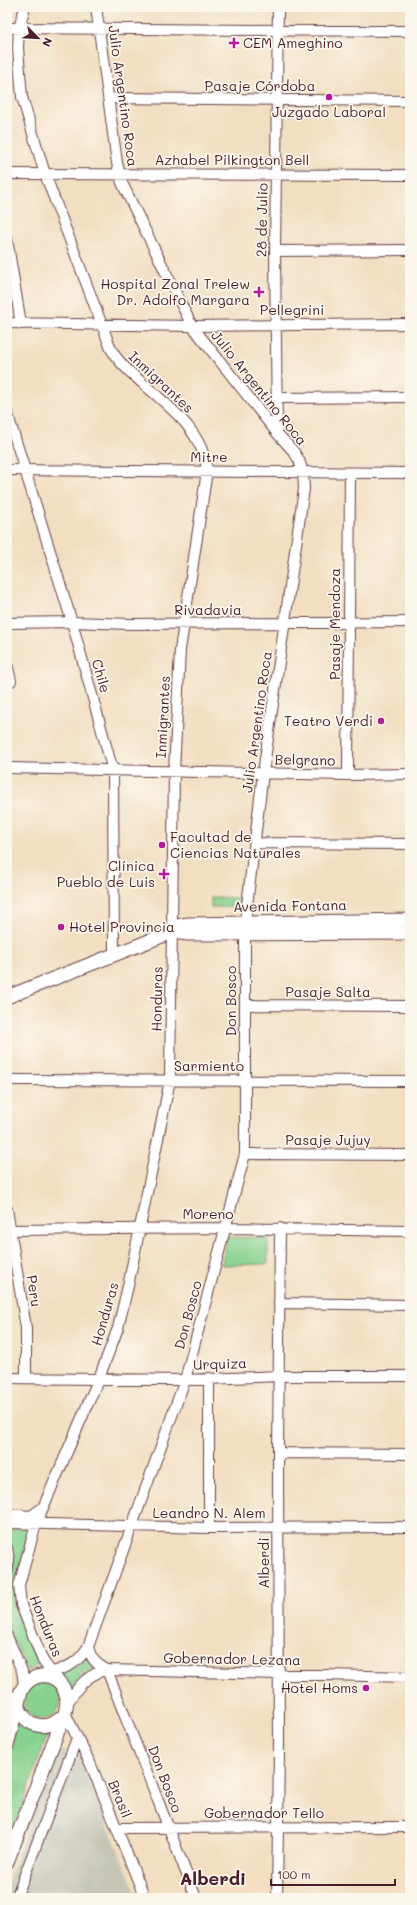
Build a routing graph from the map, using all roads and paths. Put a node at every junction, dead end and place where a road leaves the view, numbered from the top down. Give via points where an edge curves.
1 (25, 7) edge
2 (96, 7) edge
3 (278, 7) edge
4 (7, 28) edge
5 (19, 28) junction
6 (100, 30) junction
7 (277, 30) junction
8 (410, 31) edge
9 (110, 98) junction
10 (277, 100) junction
11 (410, 100) edge
12 (7, 174) edge
13 (45, 174) junction
14 (276, 174) junction
15 (120, 175) junction
16 (410, 175) edge
17 (7, 239) edge
18 (410, 250) edge
19 (275, 251) junction
20 (7, 323) edge
21 (21, 324) junction
22 (276, 324) junction
23 (410, 324) edge
24 (102, 326) junction
25 (192, 326) junction
26 (410, 397) edge
27 (276, 398) junction
28 (7, 412) edge
29 (276, 433) junction
30 (7, 470) edge
31 (25, 471) junction
32 (207, 471) junction
33 (303, 472) junction
34 (350, 473) junction
35 (410, 473) edge
36 (72, 622) junction
37 (349, 622) junction
38 (410, 622) edge
39 (7, 623) edge
40 (183, 624) junction
41 (284, 624) junction
42 (7, 664) edge
43 (11, 681) dead end
44 (7, 768) edge
45 (113, 771) junction
46 (174, 772) junction
47 (263, 773) junction
48 (410, 774) edge
49 (348, 775) junction
50 (255, 843) junction
51 (410, 844) edge
52 (410, 920) edge
53 (245, 928) junction
54 (172, 932) junction
55 (410, 933) edge
56 (114, 955) junction
57 (7, 997) edge
58 (245, 1005) junction
59 (410, 1006) edge
60 (7, 1080) edge
61 (170, 1080) junction
62 (245, 1080) junction
63 (410, 1081) edge
64 (245, 1154) junction
65 (410, 1155) edge
66 (7, 1209) edge
67 (226, 1228) junction
68 (280, 1228) junction
69 (140, 1229) junction
70 (9, 1230) edge
71 (410, 1231) edge
72 (279, 1303) junction
73 (410, 1305) edge
74 (279, 1376) junction
75 (410, 1376) edge
76 (7, 1378) edge
77 (26, 1378) junction
78 (99, 1378) junction
79 (209, 1378) junction
80 (185, 1380) junction
81 (278, 1453) junction
82 (410, 1454) edge
83 (42, 1507) junction
84 (7, 1514) edge
85 (7, 1523) edge
86 (36, 1524) junction
87 (131, 1526) junction
88 (410, 1527) edge
89 (209, 1528) junction
90 (278, 1528) junction
91 (7, 1548) edge
92 (7, 1574) edge
93 (7, 1636) edge
94 (88, 1647) junction
95 (107, 1670) junction
96 (278, 1674) junction
97 (51, 1676) junction
98 (410, 1676) edge
99 (24, 1684) junction
100 (14, 1700) edge
101 (65, 1711) junction
102 (77, 1738) junction
103 (7, 1744) edge
104 (168, 1827) junction
105 (277, 1827) junction
106 (410, 1827) edge
107 (117, 1828) junction
108 (7, 1862) edge
109 (410, 1893) edge
110 (16, 1898) edge
111 (145, 1898) edge
112 (196, 1898) edge
113 (277, 1898) edge
114 (408, 1898) edge

1 - 5 street, Inmigrantes
2 - 6 street, Julio Argentino Roca
3 - 7 street, 28 de Julio
4 - 5 street
5 - 6 street
5 - 13 street, Inmigrantes via 20,88
6 - 7 street
6 - 9 street, Julio Argentino Roca
7 - 8 street
7 - 10 street, 28 de Julio
9 - 10 street, Pasaje Córdoba
9 - 15 street, Julio Argentino Roca
10 - 11 street, Pasaje Córdoba
10 - 14 street, 28 de Julio
12 - 13 street, Azhabel Pilkington Bell
13 - 15 street, Azhabel Pilkington Bell
13 - 24 street, Inmigrantes
14 - 15 street, Azhabel Pilkington Bell
14 - 16 street, Azhabel Pilkington Bell
14 - 19 street, 28 de Julio
15 - 25 street, Julio Argentino Roca
17 - 21 street
18 - 19 street
19 - 22 street, 28 de Julio
20 - 21 street, Pellegrini
21 - 24 street, Pellegrini
22 - 23 street, Pellegrini
22 - 25 street, Pellegrini
22 - 27 street, 28 de Julio
24 - 25 street, Pellegrini
24 - 32 street, Inmigrantes via 116,358 172,409 192,431 202,449
25 - 29 street, Julio Argentino Roca
26 - 27 street
27 - 29 street, 28 de Julio
28 - 31 street, Chile
29 - 33 street, Julio Argentino Roca via 294,452
30 - 31 street, Mitre
31 - 32 street, Mitre
31 - 36 street, Chile
32 - 33 street, Mitre
32 - 40 street, Inmigrantes
33 - 34 street, Mitre
33 - 41 street, Julio Argentino Roca via 304,489
34 - 35 street, Mitre
34 - 37 street, Pasaje Mendoza
36 - 39 street, Rivadavia
36 - 40 street, Rivadavia
36 - 45 street, Chile
37 - 38 street, Rivadavia
37 - 41 street, Rivadavia
37 - 49 street, Pasaje Mendoza
40 - 41 street, Rivadavia
40 - 46 street, Inmigrantes
41 - 47 street, Julio Argentino Roca
42 - 43 street
44 - 45 street, Belgrano
45 - 46 street, Belgrano
45 - 56 street, Chile
46 - 47 street, Belgrano
46 - 54 street, Inmigrantes
47 - 49 street, Belgrano
47 - 50 street, Julio Argentino Roca
48 - 49 street, Belgrano
50 - 51 street
50 - 53 street, Julio Argentino Roca
52 - 53 main road, Avenida Fontana
53 - 54 main road, Avenida Fontana via 189,924 181,925
53 - 55 main road, Avenida Fontana
53 - 58 street, Don Bosco
54 - 56 main road, Avenida Fontana
54 - 61 street, Honduras
56 - 57 main road, Avenida Fontana
58 - 59 street, Pasaje Salta
58 - 62 street, Don Bosco
60 - 61 street, Sarmiento
61 - 62 street, Sarmiento
61 - 69 street, Honduras
62 - 63 street, Sarmiento
62 - 64 street, Don Bosco
64 - 65 street, Pasaje Jujuy
64 - 67 street, Don Bosco
66 - 70 street, Peru
67 - 68 street, Moreno
67 - 69 street, Moreno
67 - 80 street, Don Bosco
68 - 71 street, Moreno
68 - 72 street, Alberdi
69 - 70 street, Moreno
69 - 78 street, Honduras via 118,1328
70 - 77 street, Peru via 26,1328
72 - 73 street
72 - 74 street, Alberdi
74 - 75 street, Urquiza
74 - 79 street, Urquiza
74 - 81 street, Alberdi
76 - 77 street, Urquiza
77 - 78 street, Urquiza
78 - 80 street, Urquiza
78 - 83 street, Honduras
79 - 80 street, Urquiza
79 - 89 street
80 - 87 street, Don Bosco
81 - 82 street
81 - 90 street, Alberdi
83 - 84 street via 31,1516
83 - 86 street, Honduras
85 - 86 street, Leandro N. Alem
86 - 87 street, Leandro N. Alem
86 - 97 street, Honduras via 18,1594
87 - 89 street, Leandro N. Alem
87 - 94 street, Don Bosco
88 - 90 street, Leandro N. Alem
89 - 90 street, Leandro N. Alem
90 - 96 street, Alberdi
91 - 92 street
93 - 99 street via 22,1671
94 - 95 street via 91,1657
94 - 97 street, Don Bosco via 79,1660
95 - 96 street, Gobernador Lezana
95 - 101 street, Gobernador Lezana via 98,1671 89,1677 77,1689
95 - 104 street, Don Bosco
96 - 98 street, Gobernador Lezana
96 - 105 street, Alberdi
97 - 99 main road via 30,1680
97 - 101 main road via 63,1686
99 - 100 main road
100 - 101 main road via 21,1713 32,1724 40,1726 49,1726 56,1722
100 - 103 main road
101 - 102 street, Brasil
101 - 108 main road
102 - 107 street, Brasil
102 - 110 street
104 - 105 street, Gobernador Tello
104 - 107 street, Gobernador Tello
104 - 112 street, Don Bosco
105 - 106 street, Gobernador Tello
105 - 113 street, Alberdi
107 - 111 street, Brasil
109 - 114 street

